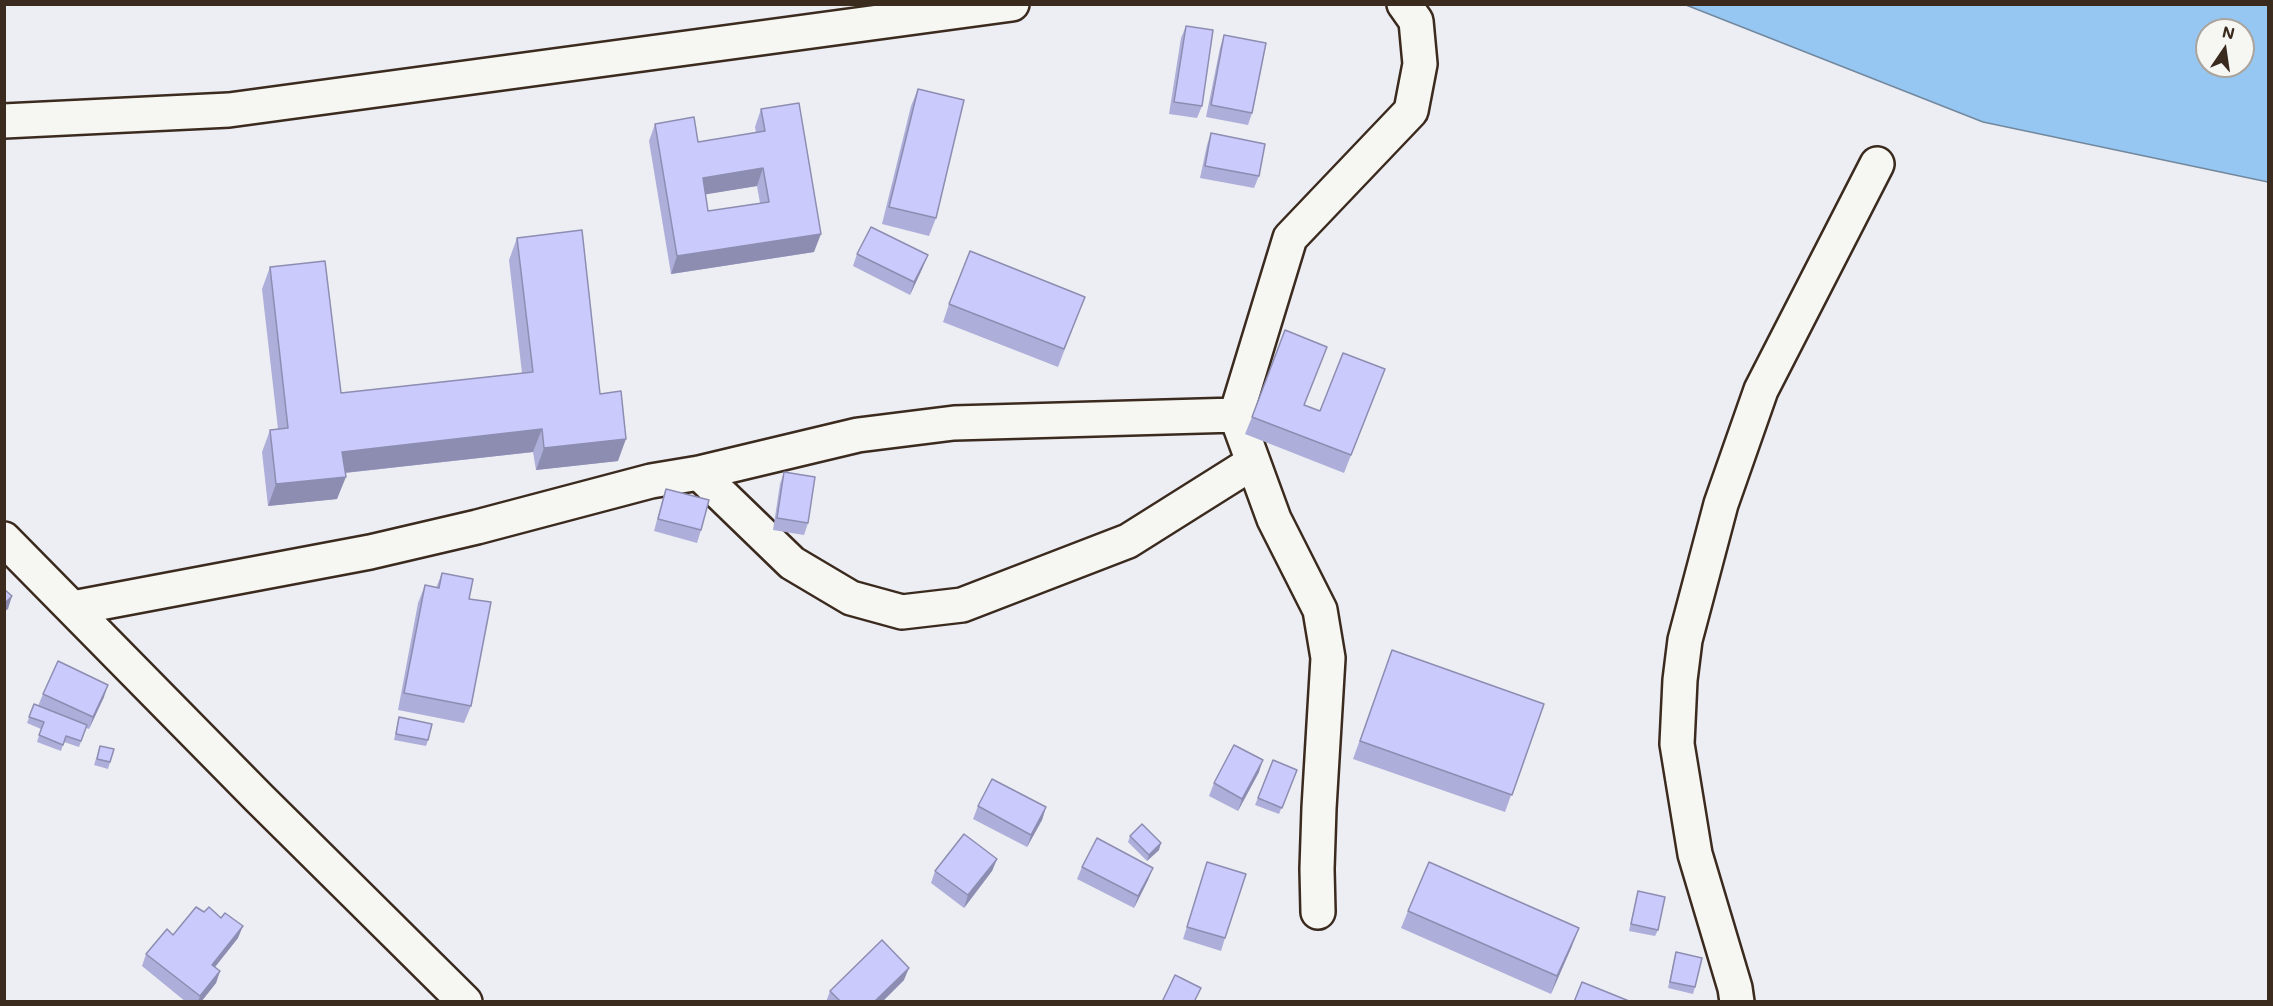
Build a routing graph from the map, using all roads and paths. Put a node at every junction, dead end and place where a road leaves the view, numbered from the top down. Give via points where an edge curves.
1 (1012, 4) edge
2 (1404, 4) edge
3 (4, 121) edge
4 (1878, 164) dead end
5 (1236, 415) junction
6 (1252, 463) junction
7 (699, 473) junction
8 (4, 539) edge
9 (73, 608) junction
10 (1318, 912) dead end
11 (465, 1002) edge
12 (1737, 1002) edge

1 - 3 street via 229,111
2 - 5 street via 1416,21 1420,64 1411,111 1290,238
4 - 12 street via 1761,390 1720,504 1685,640 1677,744 1695,854
5 - 6 street
5 - 7 street via 954,423 858,435
6 - 7 street via 1128,541 962,605 902,612 851,598 792,563
6 - 10 street via 1274,519 1320,610 1328,658 1318,828
7 - 9 street via 651,481 370,552
8 - 9 street
9 - 11 street

